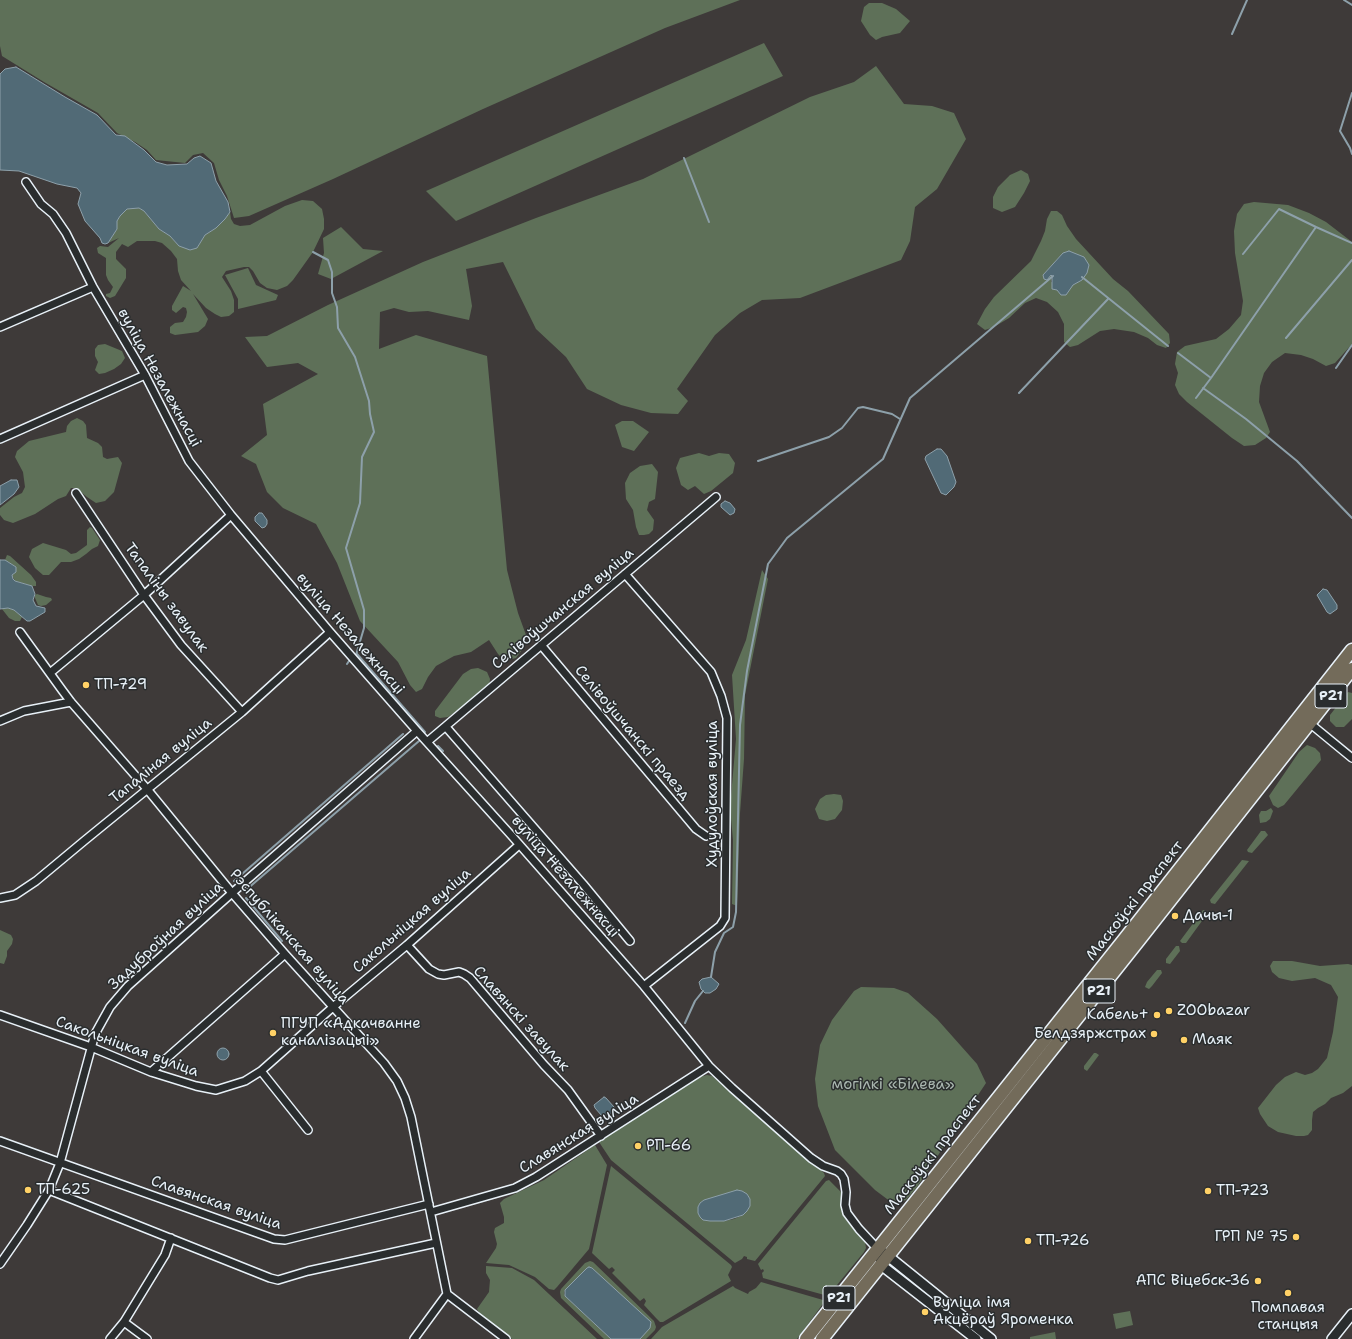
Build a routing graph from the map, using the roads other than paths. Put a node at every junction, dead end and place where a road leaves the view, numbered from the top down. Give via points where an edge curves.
1 (26, 182) dead end
2 (93, 287) junction
3 (0, 327) edge
4 (145, 375) junction
5 (0, 440) edge
6 (76, 493) dead end
7 (716, 497) dead end
8 (231, 515) junction
9 (625, 574) junction
10 (144, 595) junction
11 (20, 632) dead end
12 (330, 632) junction
13 (541, 645) junction
14 (1352, 650) edge
15 (1352, 669) edge
16 (50, 673) junction
17 (71, 702) junction
18 (242, 712) junction
19 (1305, 719) junction
20 (0, 721) edge
21 (446, 727) junction
22 (417, 731) junction
23 (427, 742) junction
24 (1352, 758) edge
25 (147, 789) junction
26 (706, 836) dead end
27 (519, 845) junction
28 (232, 893) junction
29 (0, 898) edge
30 (630, 941) dead end
31 (407, 945) junction
32 (285, 954) junction
33 (644, 986) junction
34 (333, 1007) junction
35 (0, 1015) edge
36 (91, 1047) junction
37 (709, 1066) junction
38 (261, 1071) junction
39 (150, 1072) junction
40 (308, 1130) dead end
41 (601, 1136) junction
42 (0, 1141) edge
43 (60, 1163) junction
44 (50, 1190) junction
45 (429, 1204) junction
46 (431, 1212) junction
47 (171, 1238) junction
48 (436, 1243) junction
49 (883, 1257) junction
50 (0, 1264) edge
51 (447, 1294) junction
52 (1352, 1314) edge
53 (124, 1322) junction
54 (977, 1336) edge
55 (110, 1339) edge
56 (147, 1339) edge
57 (414, 1339) edge
58 (506, 1339) edge
59 (806, 1339) edge
60 (822, 1339) edge
61 (991, 1339) edge
62 (1332, 1339) edge

1 - 2 street, вуліца Незалежнасці via 66,233
2 - 3 street
2 - 4 street, вуліца Незалежнасці
4 - 5 street
4 - 8 street, вуліца Незалежнасці via 189,461
6 - 10 street, Тапаліны завулак
7 - 9 street, Селівоўшчанская вуліца
8 - 10 street
8 - 12 street, вуліца Незалежнасці
9 - 13 street, Селівоўшчанская вуліца
9 - 33 street, Худулоўская вуліца via 711,672 727,718 725,918 720,926
10 - 16 street
10 - 18 street, Тапаліны завулак via 181,645
11 - 16 street, Рэспубліканская вуліца
12 - 18 street, Тапаліная вуліца
12 - 22 street, вуліца Незалежнасці
13 - 21 street, Селівоўшчанская вуліца
13 - 26 street, Селівоўшчанскі праезд via 696,829
14 - 19 main road, Маскоўскі праспект / Р21
15 - 19 main road, Маскоўскі праспект / Р21
16 - 17 street, Рэспубліканская вуліца
17 - 20 street via 24,711
17 - 25 street, Рэспубліканская вуліца
18 - 25 street, Тапаліная вуліца
19 - 24 street
19 - 49 main road, Маскоўскі праспект / Р21
21 - 23 street, Селівоўшчанская вуліца
21 - 30 street, вуліца Незалежнасці
22 - 23 street, вуліца Незалежнасці
22 - 28 street, Задуброўная вуліца
23 - 27 street, вуліца Незалежнасці
25 - 28 street, Рэспубліканская вуліца
25 - 29 street, Тапаліная вуліца via 36,881 15,895
27 - 31 street, Сакольніцкая вуліца
27 - 33 street, вуліца Незалежнасці
28 - 32 street, Рэспубліканская вуліца
28 - 36 street, Задуброўная вуліца via 119,995 99,1025
31 - 34 street, Сакольніцкая вуліца
31 - 41 street, Славянскі завулак via 438,974 459,972 470,978 568,1090
32 - 34 street, Рэспубліканская вуліца
32 - 39 street
33 - 37 street, вуліца Незалежнасці
34 - 38 street, Сакольніцкая вуліца
34 - 45 street, Рэспубліканская вуліца via 397,1081 405,1098
35 - 36 street, Сакольніцкая вуліца
36 - 39 street, Сакольніцкая вуліца
36 - 43 street, Задуброўная вуліца
37 - 41 street, Славянская вуліца
37 - 49 street, вуліца Незалежнасці via 811,1158 841,1174 846,1192 847,1213
38 - 39 street, Сакольніцкая вуліца via 245,1081 216,1090
38 - 40 street
41 - 46 street, Славянская вуліца via 547,1171 515,1188
42 - 43 street, Славянская вуліца
43 - 44 street, Задуброўная вуліца
43 - 45 street, Славянская вуліца via 274,1239 285,1240
44 - 47 street
44 - 50 street, Задуброўная вуліца
45 - 46 street, Рэспубліканская вуліца
46 - 48 street, Рэспубліканская вуліца
47 - 48 street via 278,1280
47 - 53 street via 165,1255
48 - 51 street, Рэспубліканская вуліца
49 - 54 street
49 - 59 main road, Маскоўскі праспект / Р21
49 - 60 main road, Маскоўскі праспект / Р21
51 - 57 street
51 - 58 street
52 - 62 street
53 - 55 street
53 - 56 street
54 - 61 street

